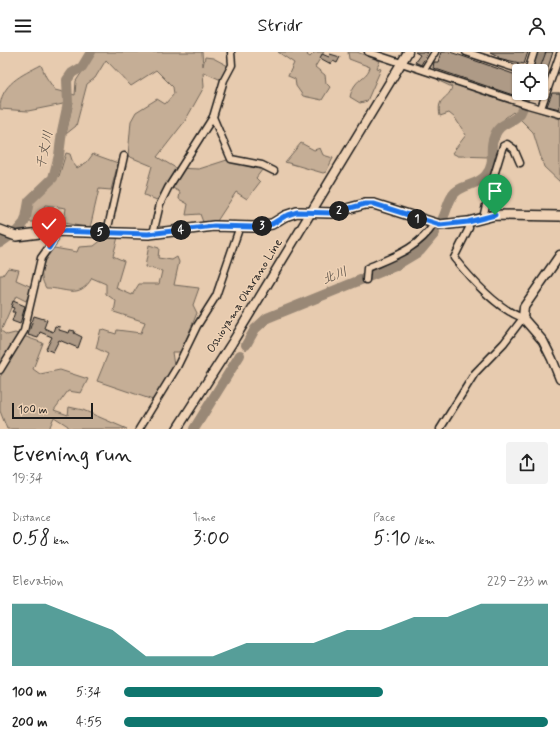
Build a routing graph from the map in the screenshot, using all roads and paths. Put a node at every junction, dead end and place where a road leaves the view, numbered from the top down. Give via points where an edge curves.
1 (231, 52) edge
2 (368, 52) edge
3 (408, 52) edge
4 (435, 52) edge
5 (466, 52) edge
6 (534, 52) edge
7 (376, 53) edge
8 (560, 54) edge
9 (401, 64) junction
10 (530, 64) edge
11 (512, 67) edge
12 (424, 70) junction
13 (517, 101) joint
14 (541, 108) junction
15 (560, 114) edge
16 (213, 117) junction
17 (124, 156) dead end
18 (520, 163) dead end
19 (274, 171) dead end
20 (311, 212) junction
21 (560, 216) edge
22 (483, 218) junction
23 (468, 222) junction
24 (434, 224) junction
25 (240, 226) junction
26 (3, 231) edge
27 (56, 231) junction
28 (107, 232) junction
29 (153, 234) junction
30 (560, 255) edge
31 (366, 280) dead end
32 (522, 318) junction
33 (0, 370) edge
34 (560, 379) edge
35 (139, 429) edge
36 (177, 429) edge
37 (440, 429) edge

1 - 16 street via 232,65 224,80
2 - 7 street
3 - 9 main road, Oshioyama Oharano Line
4 - 12 street
5 - 11 street
6 - 10 street
7 - 9 street
8 - 14 street
9 - 12 street
9 - 20 main road, Oshioyama Oharano Line
12 - 13 street
13 - 14 street
14 - 15 street
16 - 19 street via 231,159 262,165
16 - 29 street via 168,188 160,204
17 - 28 street
18 - 22 street via 514,149 508,144 503,146
20 - 24 main road via 332,213 374,204
20 - 25 main road via 297,212 272,224
20 - 36 main road, Oshioyama Oharano Line
21 - 22 main road via 495,215
22 - 23 main road
23 - 24 main road
23 - 32 street via 469,228 454,258 472,280 512,314
24 - 31 street via 412,248 367,268
25 - 29 main road via 214,226
25 - 35 street via 216,296
26 - 27 main road via 16,236
27 - 28 main road
27 - 33 street via 54,240 41,258 24,331
28 - 29 main road
30 - 32 main road via 524,307
32 - 34 main road via 542,341
32 - 37 street via 504,343 475,373

